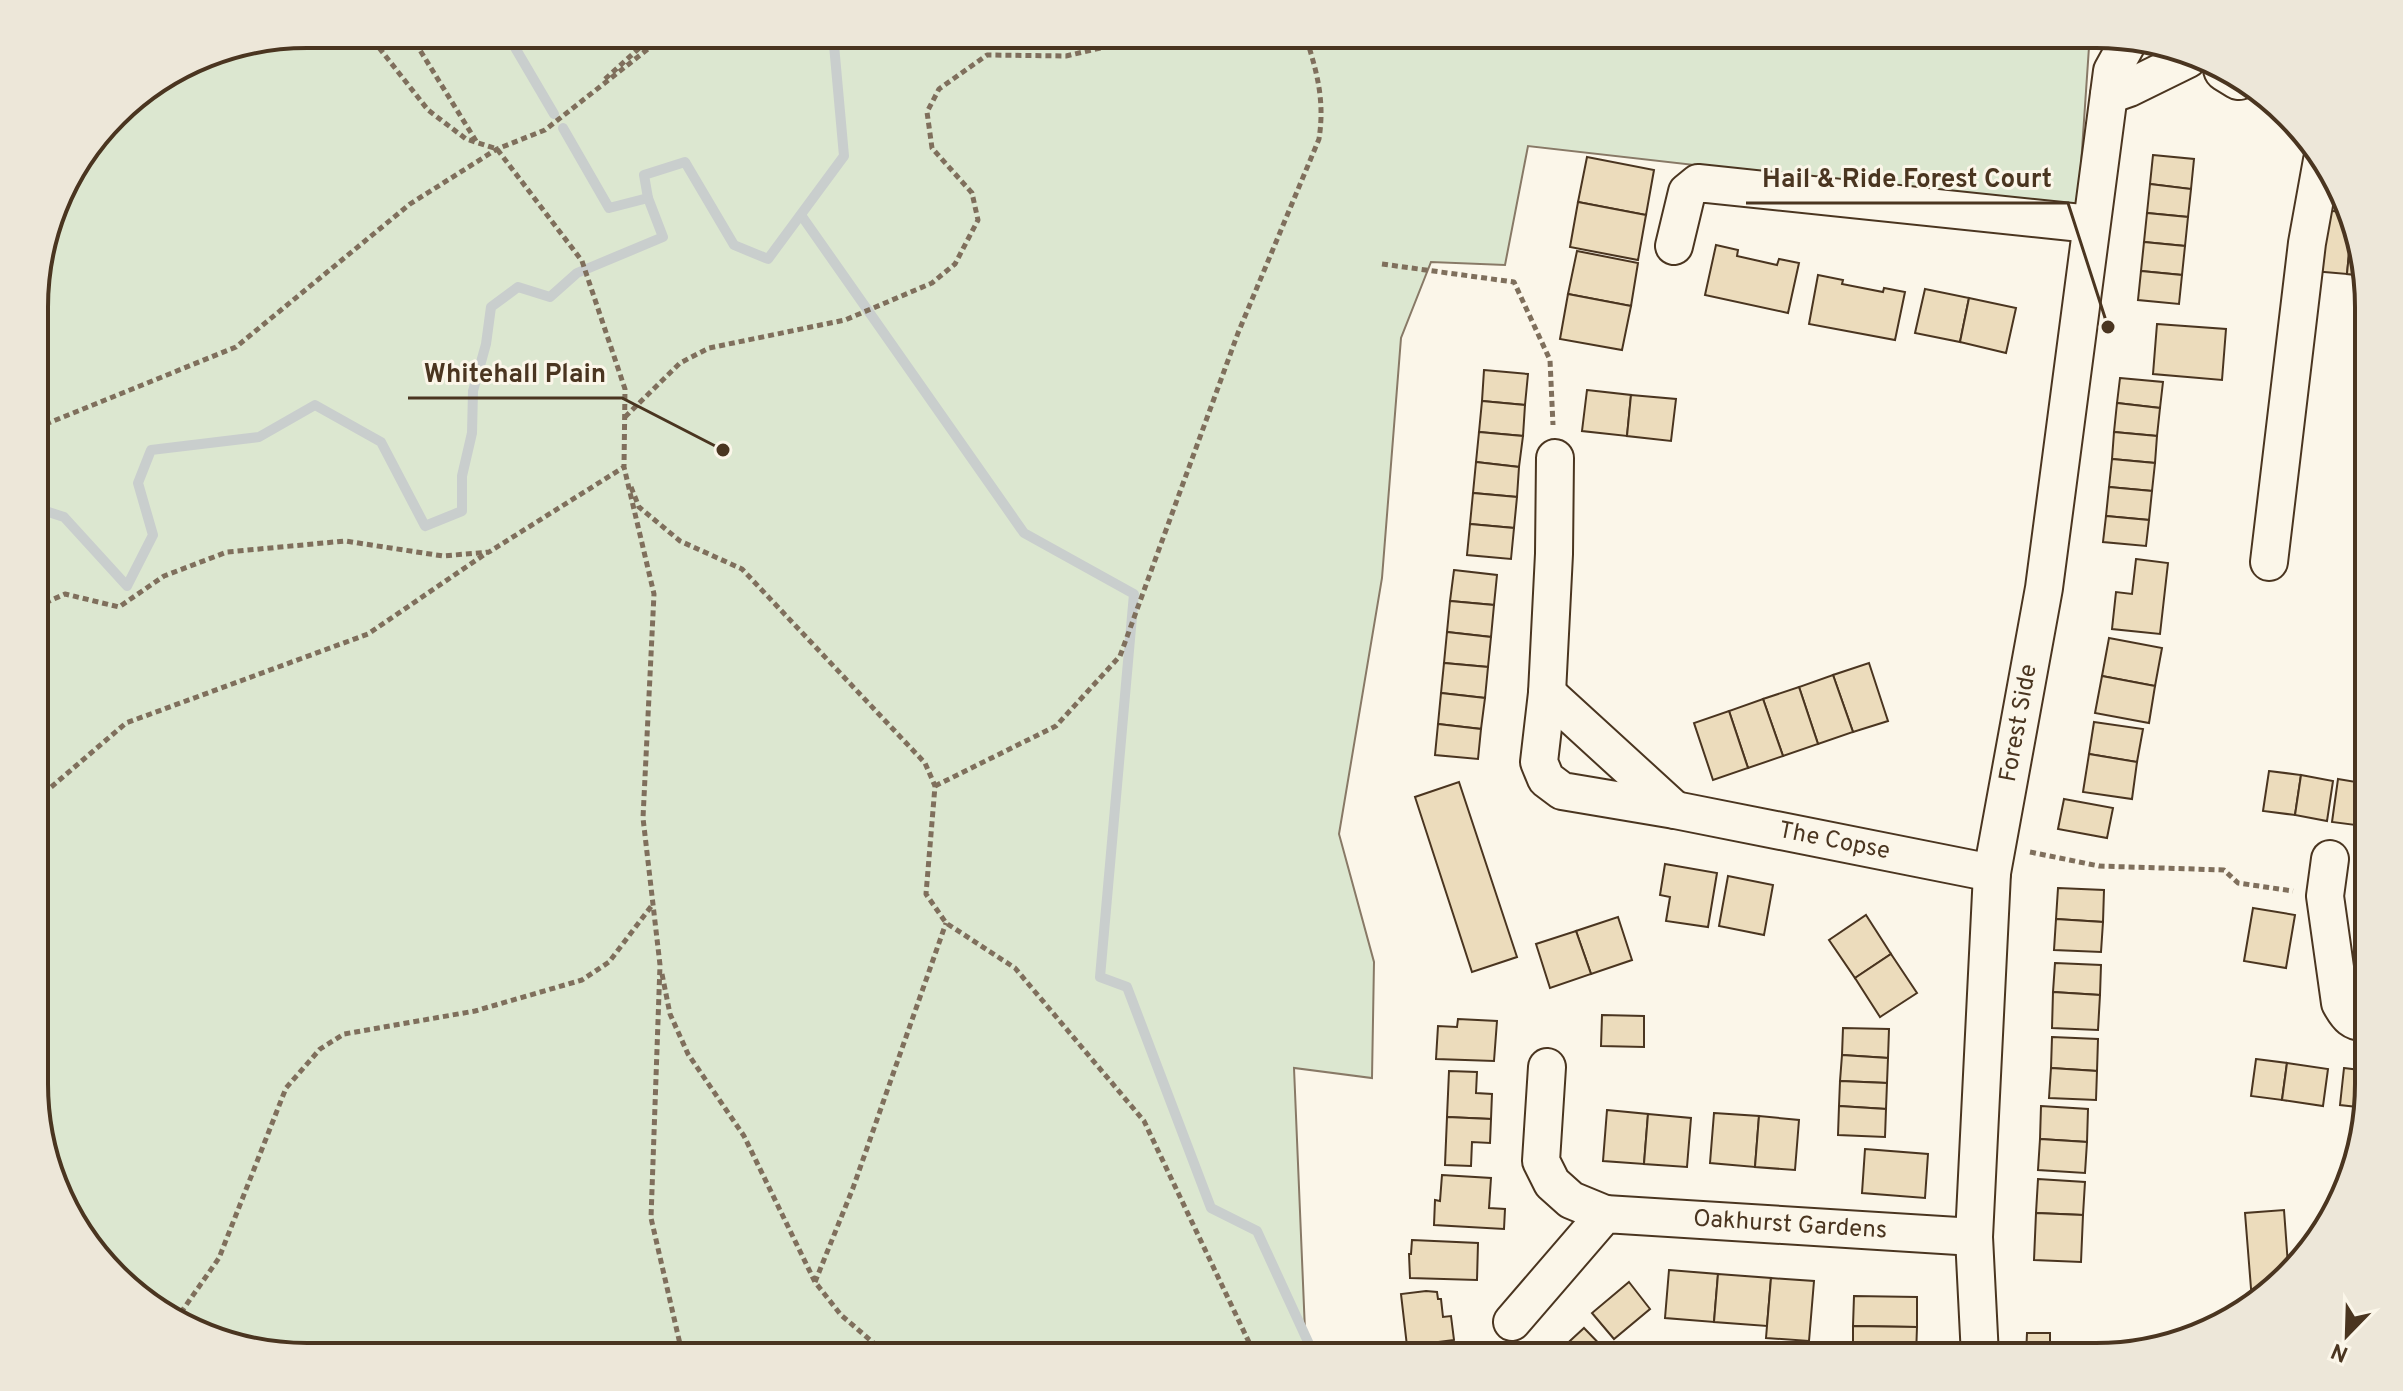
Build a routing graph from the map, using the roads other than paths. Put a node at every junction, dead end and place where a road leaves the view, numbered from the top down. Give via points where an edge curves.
1 (2124, 50) edge
2 (2180, 63) edge
3 (2109, 95) junction
4 (2319, 177) edge
5 (2091, 224) junction
6 (1674, 246) dead end
7 (1555, 458) road end
8 (2269, 562) dead end
9 (1547, 693) junction
10 (1675, 810) junction
11 (2330, 859) dead end
12 (1992, 873) junction
13 (2354, 1020) edge
14 (1547, 1067) dead end
15 (1605, 1214) junction
16 (1974, 1237) junction
17 (1512, 1322) dead end
18 (1979, 1342) edge

1 - 3 street, Forest Side via 2112,71
2 - 3 street
3 - 5 street, Forest Side
4 - 8 street
5 - 6 street via 1698,183 1687,192
5 - 12 street, Forest Side via 2044,588
7 - 9 street, The Copse
9 - 10 street
9 - 10 street, The Copse via 1539,762 1546,779 1562,791
10 - 12 street, The Copse
11 - 13 street via 2325,896 2340,1003
12 - 16 street, Forest Side
14 - 15 street, Oakhurst Gardens via 1541,1161 1552,1183 1571,1200
15 - 16 street, Oakhurst Gardens
15 - 17 street
16 - 18 street, Forest Side

